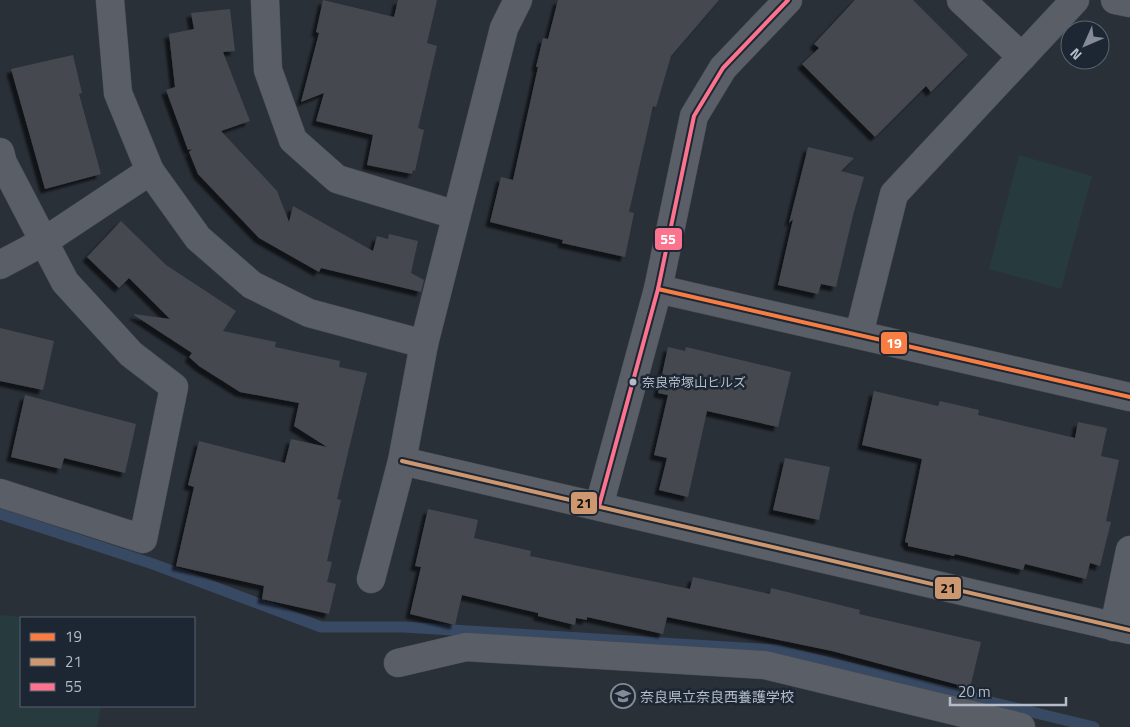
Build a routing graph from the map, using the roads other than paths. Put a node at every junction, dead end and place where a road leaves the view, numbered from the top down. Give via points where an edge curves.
1 (110, 0) edge
2 (265, 0) edge
3 (518, 0) edge
4 (788, 0) edge
5 (961, 0) edge
6 (1075, 0) edge
7 (1115, 0) edge
8 (1130, 3) edge
9 (1022, 57) junction
10 (0, 152) edge
11 (150, 170) junction
12 (456, 215) junction
13 (43, 242) junction
14 (0, 265) edge
15 (658, 288) junction
16 (859, 334) junction
17 (424, 344) junction
18 (1130, 397) edge
19 (402, 461) junction
20 (0, 493) edge
21 (599, 506) junction
22 (1130, 550) edge
23 (371, 579) dead end
24 (1122, 628) edge
25 (398, 663) dead end
26 (1021, 727) edge

1 - 11 street via 118,93
2 - 12 street via 268,70 293,140 337,180
3 - 12 street via 504,28
4 - 15 street via 723,68 694,116
5 - 9 street
6 - 9 street
7 - 8 street
9 - 16 street via 894,194
10 - 13 street via 2,163
11 - 13 street
11 - 17 street via 198,238 252,285 309,313
12 - 17 street
13 - 14 street
13 - 20 street via 65,282 131,354 174,387 143,539
15 - 16 street
15 - 21 street
16 - 18 street
17 - 19 street
19 - 21 street
19 - 23 street
21 - 24 street
22 - 24 street
25 - 26 street via 466,647 765,665

